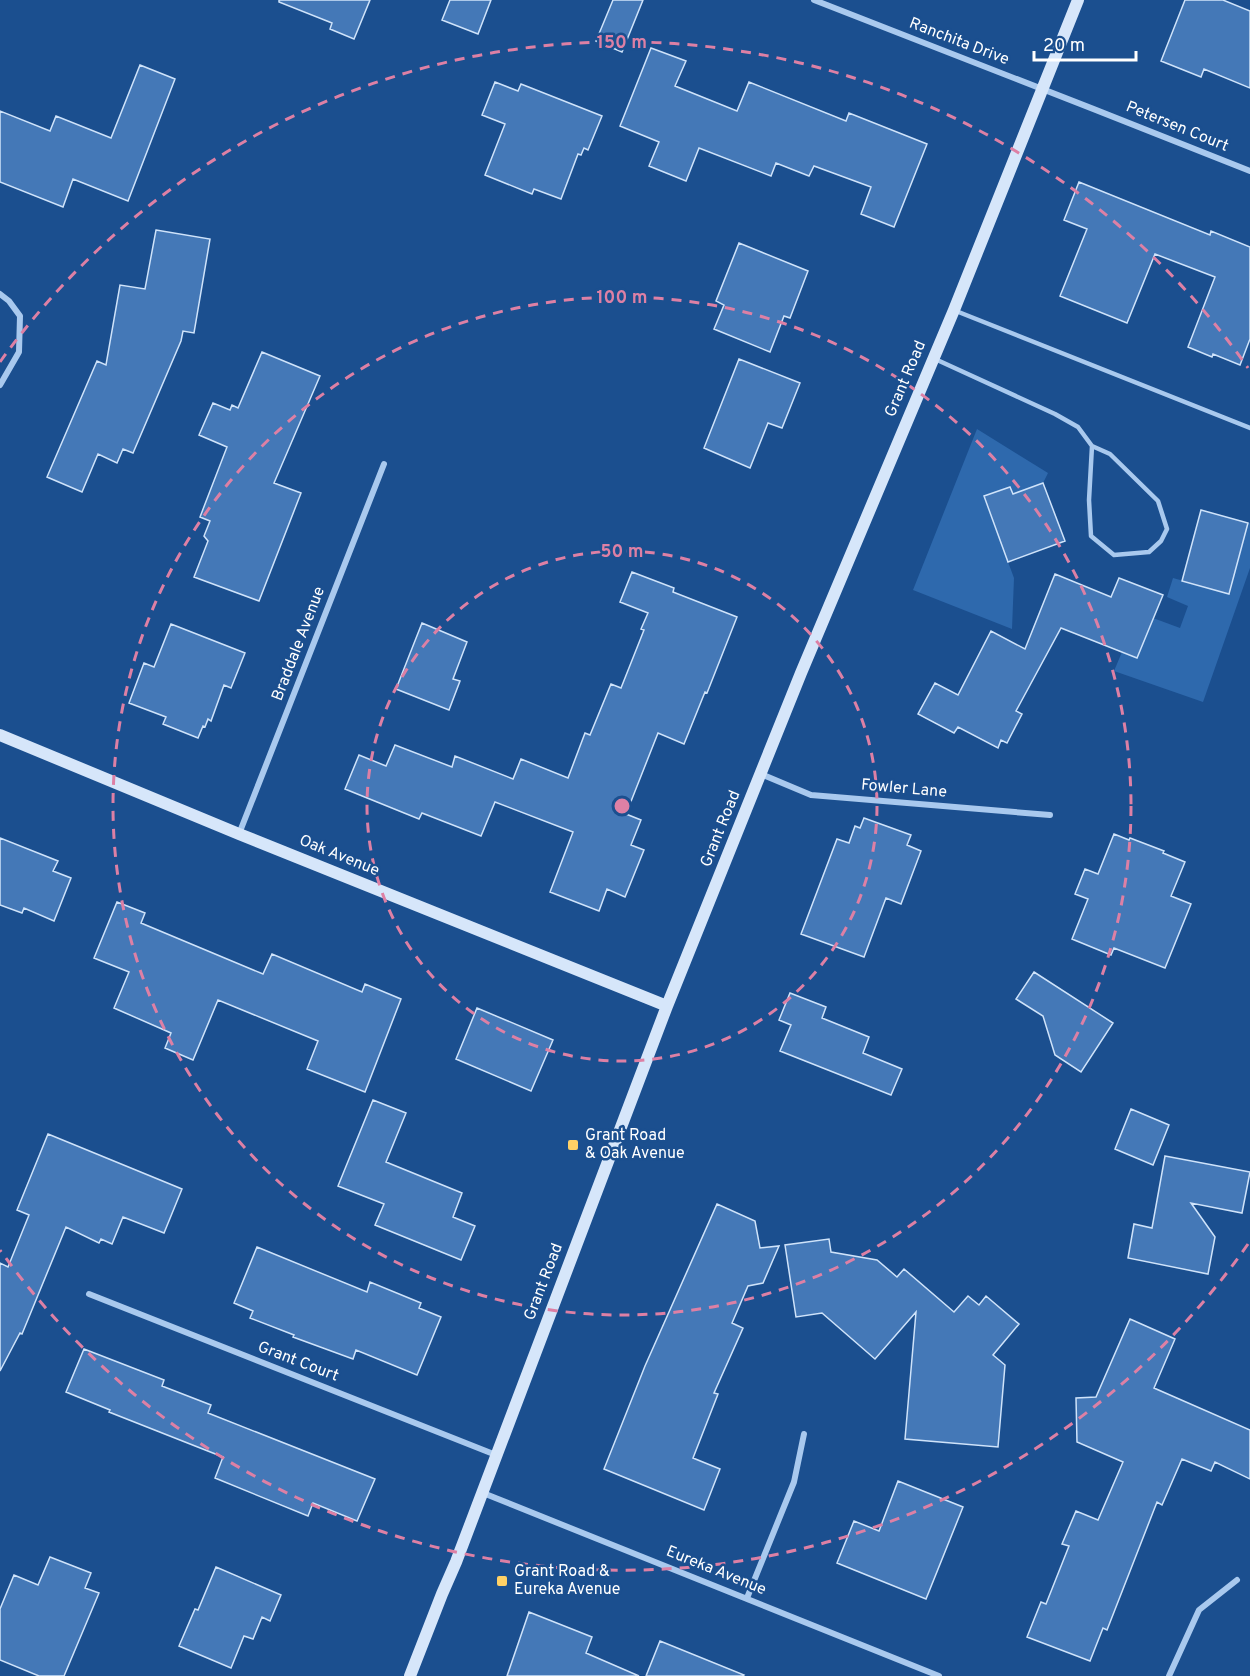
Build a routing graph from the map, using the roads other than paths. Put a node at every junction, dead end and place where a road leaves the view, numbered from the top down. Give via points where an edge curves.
1 (814, 0) edge
2 (1078, 0) edge
3 (1043, 90) junction
4 (1094, 108) joint
5 (1250, 171) edge
6 (0, 294) edge
7 (954, 310) junction
8 (932, 358) junction
9 (0, 385) edge
10 (1250, 428) edge
11 (1092, 446) junction
12 (384, 464) dead end
13 (0, 735) edge
14 (760, 774) junction
15 (1050, 815) dead end
16 (239, 834) junction
17 (667, 1006) junction
18 (89, 1294) dead end
19 (804, 1434) dead end
20 (497, 1455) junction
21 (483, 1493) junction
22 (1237, 1580) dead end
23 (747, 1598) junction
24 (410, 1676) edge
25 (939, 1676) edge
26 (1169, 1676) edge

1 - 3 street, Ranchita Drive
2 - 3 main road, Grant Road
3 - 4 street, Ranchita Drive
3 - 7 main road, Grant Road
4 - 5 street, Petersen Court
6 - 9 street via 21,316 19,352
7 - 8 main road, Grant Road
7 - 10 lane
8 - 11 lane via 1055,414 1078,427
8 - 14 main road, Grant Road
11 - 11 lane via 1091,536 1114,555 1149,552 1167,529 1158,501 1110,454
12 - 16 street, Braddale Avenue
13 - 16 main road, Oak Avenue
14 - 15 street, Fowler Lane via 811,795
14 - 17 main road, Grant Road
16 - 17 main road, Oak Avenue
17 - 20 main road, Grant Road
18 - 20 street, Grant Court
19 - 23 street via 794,1482
20 - 21 main road, Grant Road
21 - 23 street, Eureka Avenue
21 - 24 main road, Grant Road
22 - 26 street via 1199,1610
23 - 25 street, Eureka Avenue

